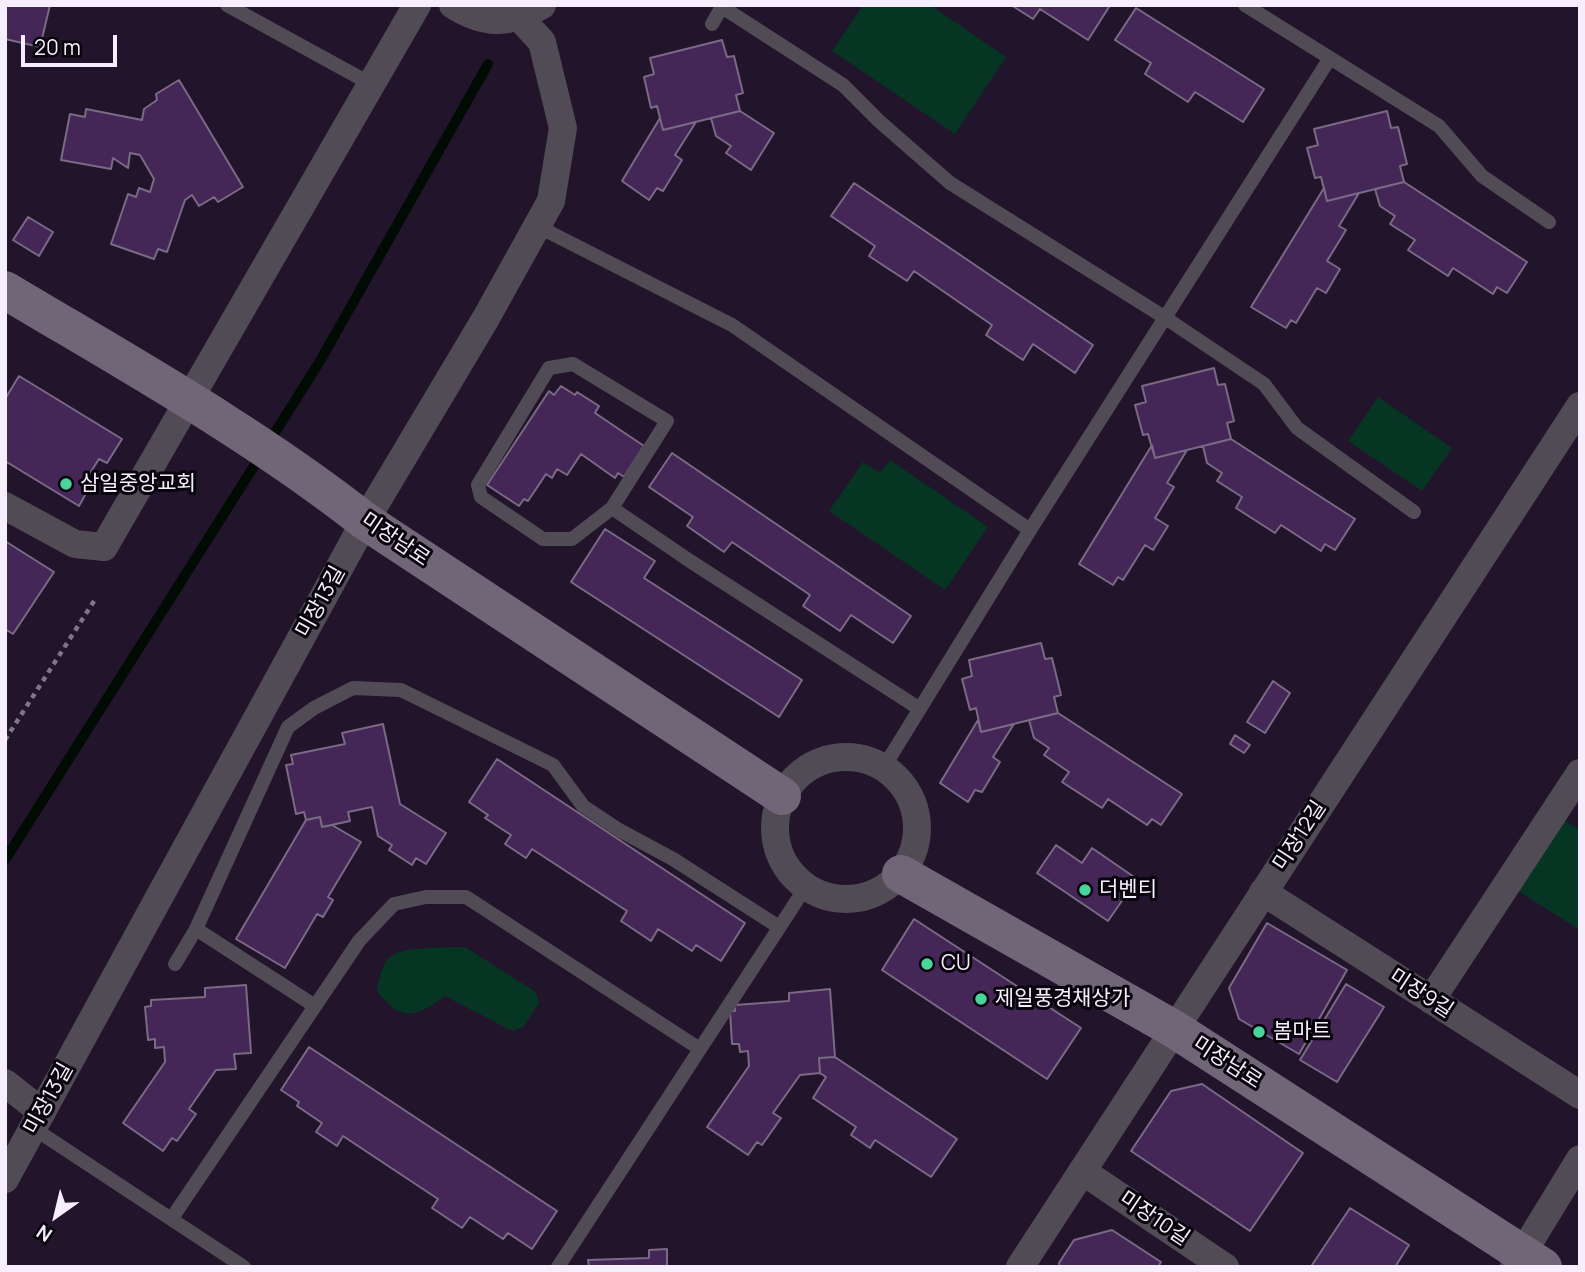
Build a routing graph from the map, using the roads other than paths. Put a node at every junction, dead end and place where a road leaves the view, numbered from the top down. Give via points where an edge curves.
1 (227, 5) edge
2 (416, 5) edge
3 (453, 5) edge
4 (1245, 5) edge
5 (723, 6) edge
6 (531, 11) edge
7 (712, 24) dead end
8 (1330, 58) junction
9 (371, 84) junction
10 (1549, 222) dead end
11 (537, 226) junction
12 (5, 290) edge
13 (1164, 317) junction
14 (190, 400) junction
15 (1580, 406) edge
16 (5, 506) edge
17 (612, 508) junction
18 (1414, 512) dead end
19 (365, 521) junction
20 (1030, 530) junction
21 (920, 709) junction
22 (884, 767) junction
23 (1580, 773) edge
24 (782, 796) junction
25 (901, 874) junction
26 (807, 885) junction
27 (1264, 892) junction
28 (779, 927) junction
29 (196, 929) junction
30 (175, 964) dead end
31 (1431, 1000) junction
32 (315, 1006) junction
33 (1174, 1029) junction
34 (700, 1049) junction
35 (5, 1083) edge
36 (1580, 1095) edge
37 (38, 1120) junction
38 (1580, 1159) edge
39 (1082, 1171) junction
40 (5, 1179) edge
41 (172, 1218) junction
42 (1526, 1262) edge
43 (244, 1267) edge
44 (558, 1267) edge
45 (1020, 1267) edge
46 (1225, 1267) edge

1 - 9 lane
2 - 9 street
3 - 6 street via 470,16 494,21
4 - 8 lane
5 - 7 lane
5 - 13 lane via 844,85 950,183
6 - 11 street, 미장13길 via 563,128 551,201
8 - 10 lane via 1440,126 1482,176
8 - 13 lane
9 - 14 street
11 - 19 street, 미장13길
11 - 20 lane via 732,325
12 - 14 street, 미장남로
13 - 18 lane via 1264,384 1297,428
13 - 20 lane
14 - 16 street via 104,547 75,544
14 - 19 street, 미장남로
15 - 27 street, 미장12길
17 - 17 lane via 667,421 573,364 549,368 478,485 481,497 543,539 572,539
17 - 21 lane
19 - 24 street, 미장남로
19 - 37 street, 미장13길
20 - 21 lane
21 - 22 lane
22 - 24 street via 861,757 826,758 804,769
22 - 25 street via 914,803 918,828 914,852
23 - 31 street
24 - 26 street via 775,833 781,858 795,878
25 - 26 street via 869,896 844,899 819,894
25 - 33 street, 미장남로
26 - 28 lane
27 - 31 street, 미장9길
27 - 33 street, 미장12길
28 - 29 lane via 583,806 553,765 401,690 354,688 288,727
28 - 34 lane
29 - 30 lane
29 - 32 lane
31 - 36 street, 미장9길
32 - 34 lane via 359,941 394,904 426,897 466,897
32 - 41 lane
33 - 39 street, 미장12길
33 - 42 street, 미장남로
34 - 44 lane
35 - 37 street
37 - 40 street, 미장13길
37 - 41 lane
38 - 42 street
39 - 45 street, 미장12길
39 - 46 street, 미장10길
41 - 43 lane

